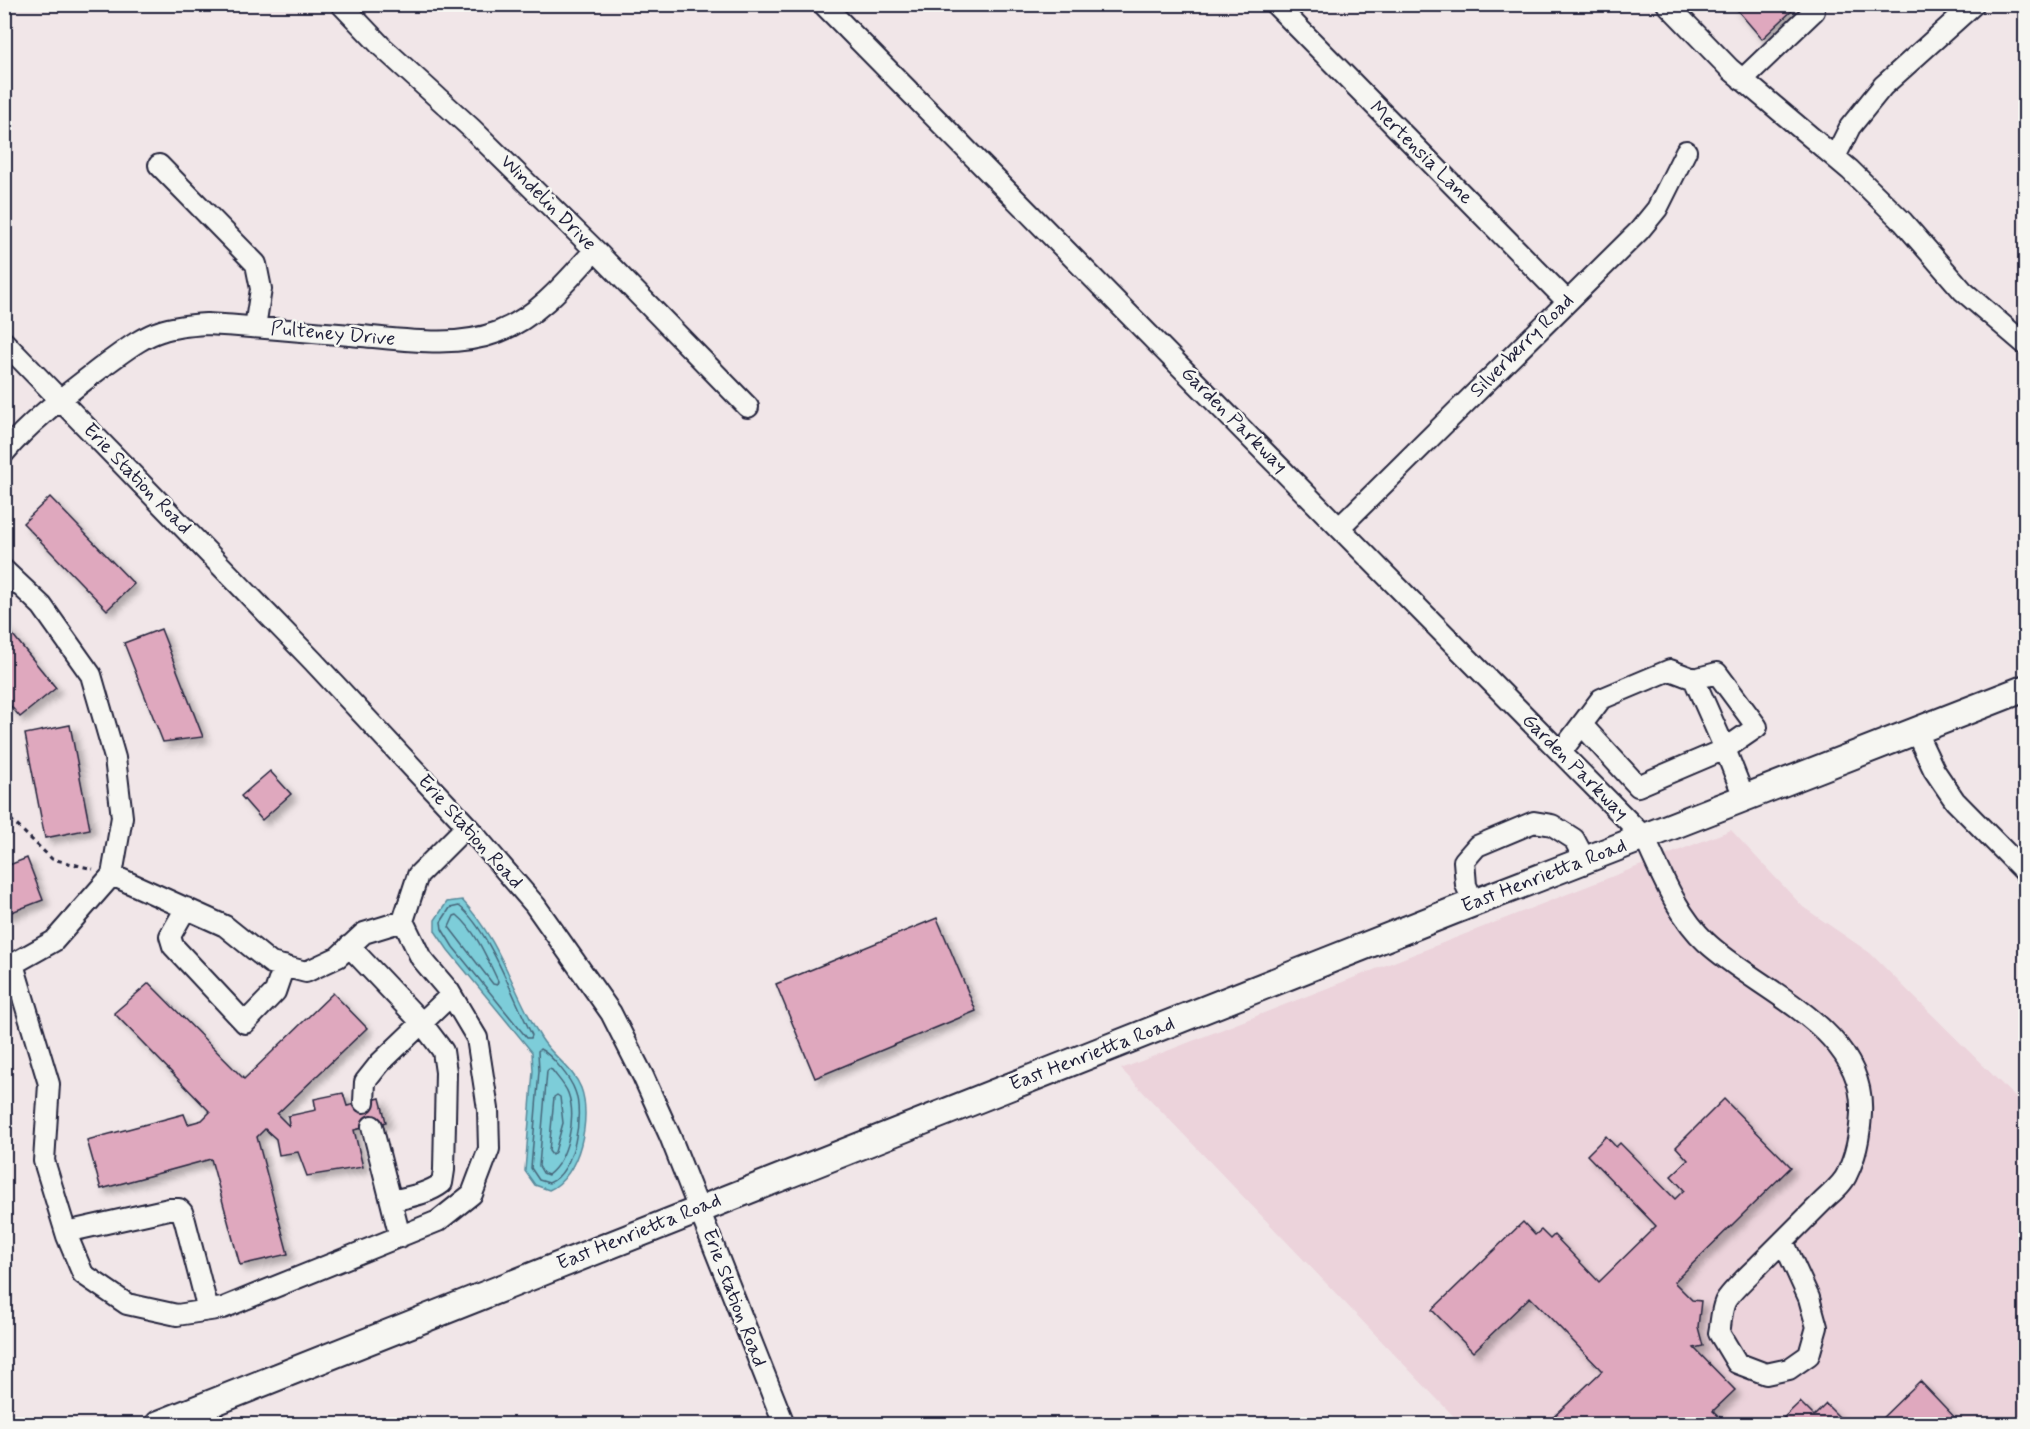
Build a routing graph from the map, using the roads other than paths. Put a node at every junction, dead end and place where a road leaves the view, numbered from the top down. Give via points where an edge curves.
1 (341, 4) edge
2 (823, 4) edge
3 (1275, 4) edge
4 (1667, 4) edge
5 (1974, 4) edge
6 (1814, 11) dead end
7 (1742, 80) junction
8 (1686, 151) dead end
9 (1836, 157) junction
10 (159, 165) dead end
11 (595, 250) junction
12 (1567, 302) junction
13 (255, 327) junction
14 (4, 342) edge
15 (2025, 345) edge
16 (60, 400) junction
17 (748, 407) dead end
18 (4, 453) edge
19 (1340, 527) junction
20 (4, 570) edge
21 (1694, 679) junction
22 (2025, 688) edge
23 (1582, 724) junction
24 (1916, 732) junction
25 (1725, 749) junction
26 (1561, 752) junction
27 (1744, 798) junction
28 (467, 826) junction
29 (1644, 837) junction
30 (1585, 860) junction
31 (2025, 873) edge
32 (112, 874) junction
33 (1474, 903) junction
34 (186, 909) junction
35 (403, 921) junction
36 (349, 946) junction
37 (9, 964) edge
38 (284, 966) junction
39 (451, 995) junction
40 (421, 1022) junction
41 (364, 1102) dead end
42 (372, 1126) dead end
43 (391, 1201) junction
44 (699, 1208) junction
45 (66, 1232) junction
46 (400, 1237) junction
47 (1783, 1241) junction
48 (208, 1310) junction
49 (159, 1425) edge
50 (784, 1425) edge

1 - 11 street, Windelin Drive
2 - 19 street, Garden Parkway
3 - 12 street, Mertensia Lane
4 - 7 street
5 - 9 street via 1883,86 1850,127
6 - 7 street
7 - 9 street
8 - 12 street, Silverberry Road via 1651,217
9 - 15 street via 1903,222 1963,291
10 - 13 street via 256,264 261,289
11 - 13 street, Pulteney Drive via 537,309 479,339 428,342
11 - 17 street, Windelin Drive
12 - 19 street, Silverberry Road
13 - 16 street, Pulteney Drive via 207,324 162,331 124,351
14 - 16 street, Erie Station Road
16 - 18 street, Pulteney Drive
16 - 28 street, Erie Station Road via 305,652
19 - 26 street, Garden Parkway
20 - 32 street via 42,606 91,675 115,758 122,817
21 - 23 street via 1670,670 1601,699
21 - 25 street
21 - 25 street via 1717,673 1758,727
22 - 24 main road, East Henrietta Road
23 - 25 street via 1638,786
23 - 26 street
24 - 27 main road, East Henrietta Road
24 - 31 street via 1934,770 1955,801
25 - 27 street
26 - 29 street, Garden Parkway
27 - 29 main road, East Henrietta Road
28 - 35 street via 418,875
28 - 44 street, Erie Station Road via 535,905 611,1013 652,1096
29 - 30 main road, East Henrietta Road
29 - 47 street, Garden Parkway via 1685,916 1705,941 1821,1027 1839,1045 1853,1069 1862,1109 1859,1141 1846,1177
30 - 33 main road, East Henrietta Road
30 - 33 street via 1574,839 1552,825 1534,822 1477,846 1464,861 1466,885
32 - 34 street
32 - 37 street via 54,941
33 - 44 main road, East Henrietta Road
34 - 38 street via 225,926 271,963
34 - 38 street via 171,936 173,946 245,1023 275,992
35 - 36 street via 364,933
35 - 39 street via 421,958
36 - 38 street via 338,957 306,972
36 - 40 street
37 - 45 street via 49,1084 44,1161
39 - 40 street
39 - 46 street via 477,1038 488,1109 489,1149 472,1194 438,1221
40 - 41 street via 365,1082
40 - 43 street via 443,1051 446,1072 442,1183 435,1189
42 - 43 street
43 - 46 street
44 - 49 main road, East Henrietta Road
44 - 50 street, Erie Station Road
45 - 48 street via 83,1274 127,1304 177,1315
45 - 48 street via 178,1209 183,1212
46 - 48 street via 223,1308
47 - 47 street, Garden Parkway via 1726,1301 1719,1333 1737,1363 1766,1374 1790,1369 1809,1355 1818,1328

